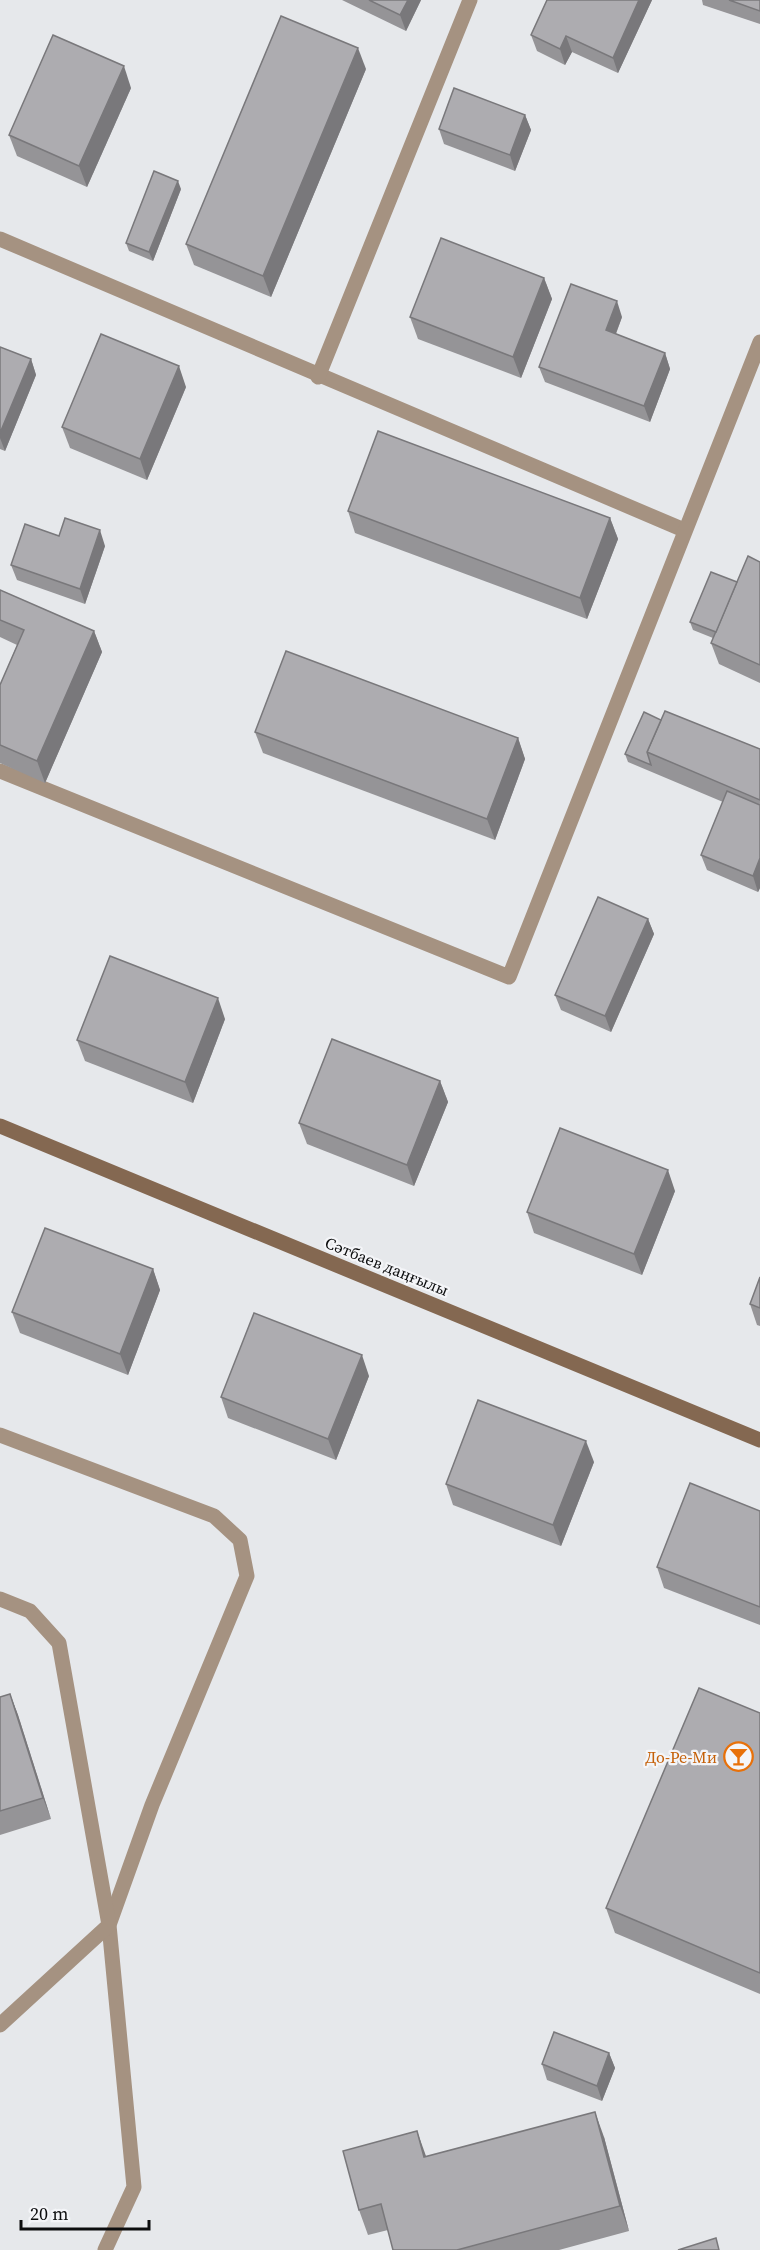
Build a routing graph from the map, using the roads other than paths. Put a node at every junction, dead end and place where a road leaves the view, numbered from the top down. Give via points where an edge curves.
1 (470, 0) edge
2 (0, 239) edge
3 (760, 342) edge
4 (318, 377) junction
5 (684, 530) junction
6 (0, 771) edge
7 (0, 1126) edge
8 (0, 1435) edge
9 (760, 1440) edge
10 (0, 1599) edge
11 (109, 1925) junction
12 (0, 2025) edge
13 (105, 2250) edge

1 - 4 street
2 - 4 street
3 - 5 street
4 - 5 street
5 - 6 street via 509,976
7 - 9 street, Сәтбаев даңғылы
8 - 11 street via 214,1516 240,1539 247,1576 152,1805
10 - 11 street via 30,1611 59,1643
11 - 12 street
11 - 13 street via 134,2187

